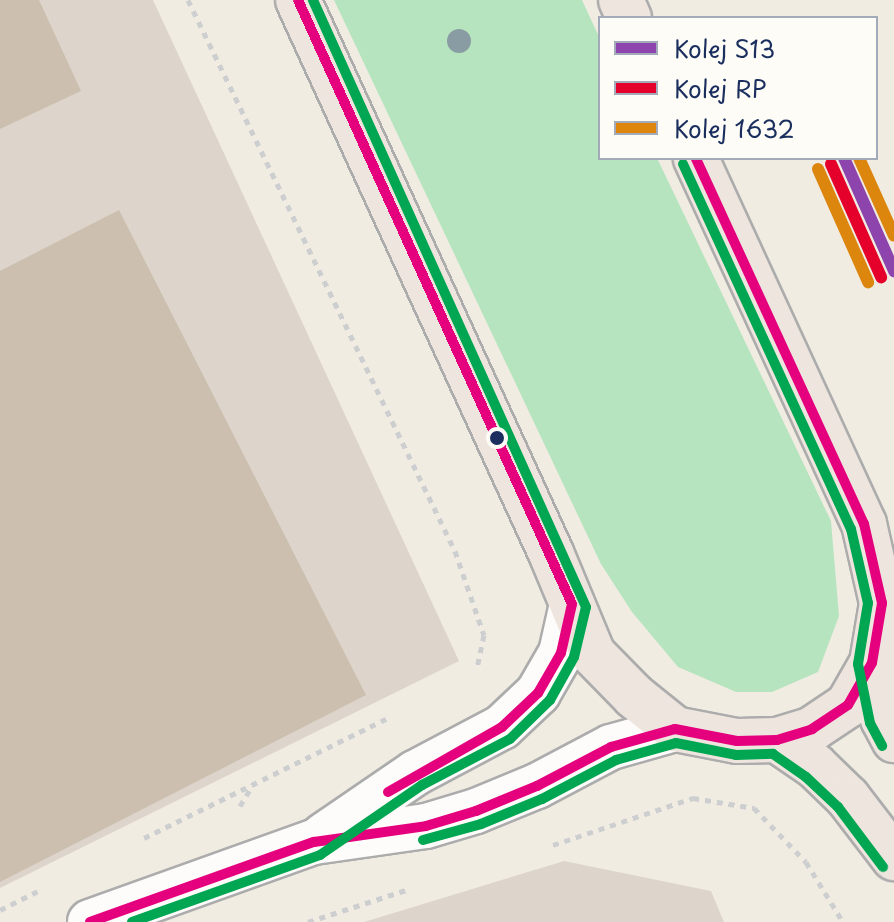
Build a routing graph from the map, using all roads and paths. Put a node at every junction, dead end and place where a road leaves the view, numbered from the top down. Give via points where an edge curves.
1 (188, 0) edge
2 (298, 0) edge
3 (697, 160) edge
4 (572, 604) junction
5 (872, 663) junction
6 (465, 678) dead end
7 (389, 717) dead end
8 (675, 729) junction
9 (777, 740) junction
10 (894, 740) edge
11 (254, 783) dead end
12 (646, 812) dead end
13 (314, 842) junction
14 (894, 858) edge
15 (90, 922) edge
16 (843, 922) edge

1 - 6 path via 455,551 484,635 476,671
2 - 4 main road
3 - 5 main road via 864,524 882,603
4 - 8 main road via 593,654
4 - 13 street via 561,653 538,693 502,727 415,773
5 - 9 main road via 848,705 812,729
5 - 10 main road via 883,719
7 - 11 path
8 - 9 main road via 737,741
8 - 13 street via 611,747 476,811 426,826
9 - 14 main road via 848,798
12 - 16 path via 693,798 754,808 806,862
13 - 15 street

